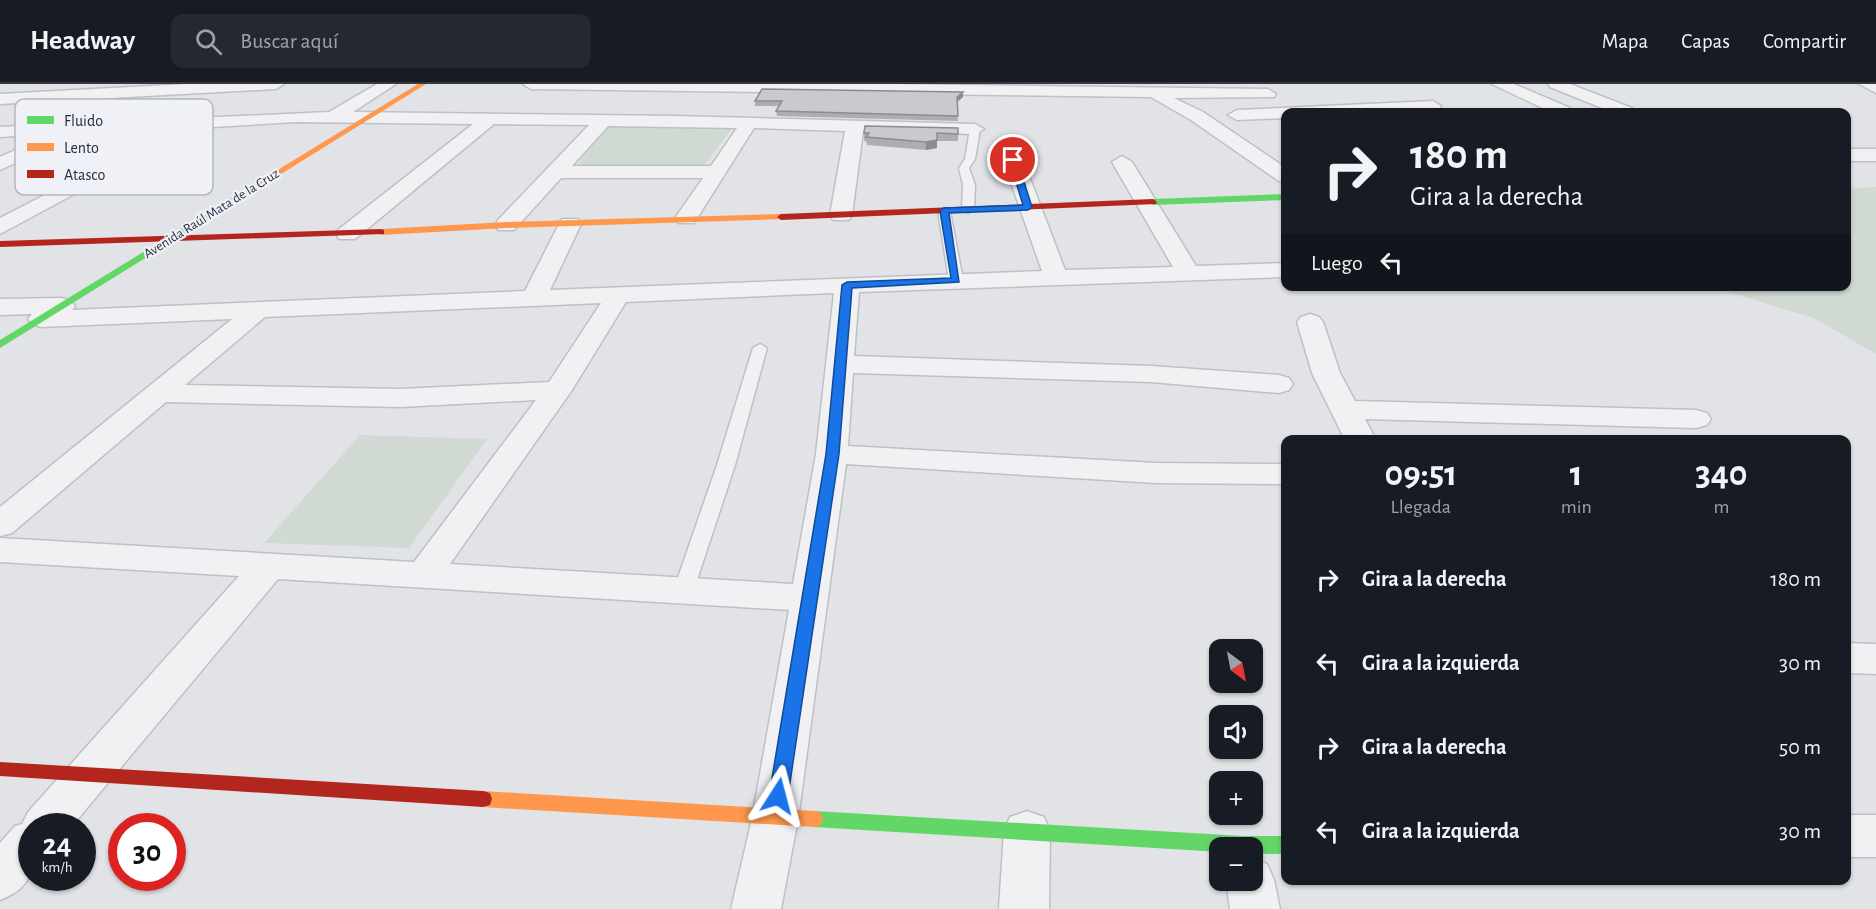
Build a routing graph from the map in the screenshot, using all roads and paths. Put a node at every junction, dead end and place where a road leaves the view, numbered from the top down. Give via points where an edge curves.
1 (48, 84) edge
2 (276, 84) edge
3 (292, 84) edge
4 (388, 84) edge
5 (423, 84) edge
6 (531, 84) edge
7 (1500, 84) edge
8 (1556, 84) edge
9 (1867, 84) edge
10 (705, 86) edge
11 (1399, 88) dead end
12 (1876, 88) edge
13 (1146, 89) edge
14 (1268, 94) dead end
15 (22, 98) junction
16 (0, 99) edge
17 (15, 102) edge
18 (1438, 108) edge
19 (1555, 108) edge
20 (1616, 108) edge
21 (0, 110) edge
22 (1281, 114) edge
23 (255, 116) junction
24 (1197, 116) junction
25 (295, 117) junction
26 (332, 117) junction
27 (365, 117) junction
28 (213, 119) edge
29 (489, 120) junction
30 (603, 121) junction
31 (676, 121) junction
32 (213, 123) edge
33 (748, 124) junction
34 (855, 127) junction
35 (975, 129) joint
36 (15, 131) edge
37 (0, 132) edge
38 (1281, 153) edge
39 (1252, 154) junction
40 (1851, 155) edge
41 (1876, 155) edge
42 (1013, 160) dead end
43 (1122, 162) dead end
44 (555, 172) junction
45 (714, 172) junction
46 (1281, 174) edge
47 (61, 195) edge
48 (1281, 197) edge
49 (1146, 202) junction
50 (1028, 207) junction
51 (968, 210) junction
52 (944, 211) junction
53 (841, 215) junction
54 (686, 218) junction
55 (570, 224) junction
56 (506, 225) junction
57 (0, 227) edge
58 (347, 234) junction
59 (168, 240) junction
60 (0, 244) edge
61 (1281, 270) edge
62 (1188, 273) junction
63 (1056, 277) junction
64 (956, 280) junction
65 (847, 285) junction
66 (618, 295) junction
67 (532, 299) junction
68 (0, 307) edge
69 (258, 310) junction
70 (52, 313) junction
71 (1310, 322) dead end
72 (0, 345) edge
73 (760, 348) dead end
74 (840, 364) junction
75 (1279, 384) dead end
76 (558, 390) junction
77 (159, 393) junction
78 (1346, 410) junction
79 (1696, 419) dead end
80 (1358, 435) edge
81 (832, 454) junction
82 (1281, 474) edge
83 (0, 525) edge
84 (0, 550) edge
85 (268, 567) junction
86 (425, 574) junction
87 (684, 589) junction
88 (808, 598) junction
89 (1851, 658) edge
90 (1876, 658) edge
91 (0, 769) edge
92 (89, 775) junction
93 (55, 813) edge
94 (775, 819) junction
95 (1027, 831) junction
96 (1851, 836) edge
97 (1876, 836) edge
98 (1281, 847) edge
99 (1263, 852) edge
100 (1209, 854) edge
101 (18, 857) edge
102 (0, 878) edge
103 (1251, 891) edge
104 (756, 909) edge
105 (1024, 909) edge
106 (1255, 909) edge

1 - 15 street
2 - 15 street
3 - 23 street
4 - 26 street
5 - 27 street, Avenida Raúl Mata de la Cruz
6 - 10 street
7 - 19 street
8 - 20 street
9 - 12 street
10 - 13 street
10 - 31 street
11 - 18 street
13 - 14 street
13 - 24 street
15 - 16 street
17 - 21 street
22 - 24 street
23 - 25 street
23 - 28 street
24 - 39 street
25 - 26 street
25 - 32 street
26 - 27 street
27 - 29 street
27 - 59 street, Avenida Raúl Mata de la Cruz
29 - 30 street
29 - 58 street
30 - 31 street
30 - 44 street
31 - 33 street
33 - 34 street
33 - 45 street
34 - 35 street
34 - 53 street
35 - 51 lane via 970,159 964,168 969,185
36 - 37 street
38 - 39 street
39 - 46 street
40 - 41 street
42 - 50 street
43 - 49 street
44 - 45 street
44 - 56 street
45 - 54 street
47 - 57 street
48 - 49 street
49 - 50 street
49 - 62 street
50 - 51 street
50 - 63 street
51 - 52 street
52 - 53 street
52 - 64 lane
53 - 54 street
54 - 55 street
55 - 56 street
55 - 67 street
56 - 58 street
58 - 59 street
59 - 60 street
59 - 70 street, Avenida Raúl Mata de la Cruz
61 - 62 street
62 - 63 street
63 - 64 street
64 - 65 street
65 - 66 street
65 - 74 street
66 - 67 street
66 - 76 street
67 - 69 street
68 - 70 street
69 - 70 street
69 - 77 street
70 - 72 street, Avenida Raúl Mata de la Cruz
71 - 78 street via 1326,373
73 - 87 lane
74 - 75 street via 1150,374
74 - 81 street
76 - 77 street via 400,398
76 - 86 street
77 - 83 street
78 - 79 street
78 - 80 street
81 - 82 street via 1156,473
81 - 88 street
84 - 85 street
85 - 86 street
85 - 92 street
86 - 87 street
87 - 88 street
88 - 94 street
89 - 90 street
91 - 92 street
92 - 93 street
92 - 94 street
94 - 95 street
94 - 104 street
95 - 100 street
95 - 105 street
96 - 97 street
98 - 99 street
101 - 102 street
103 - 106 street

